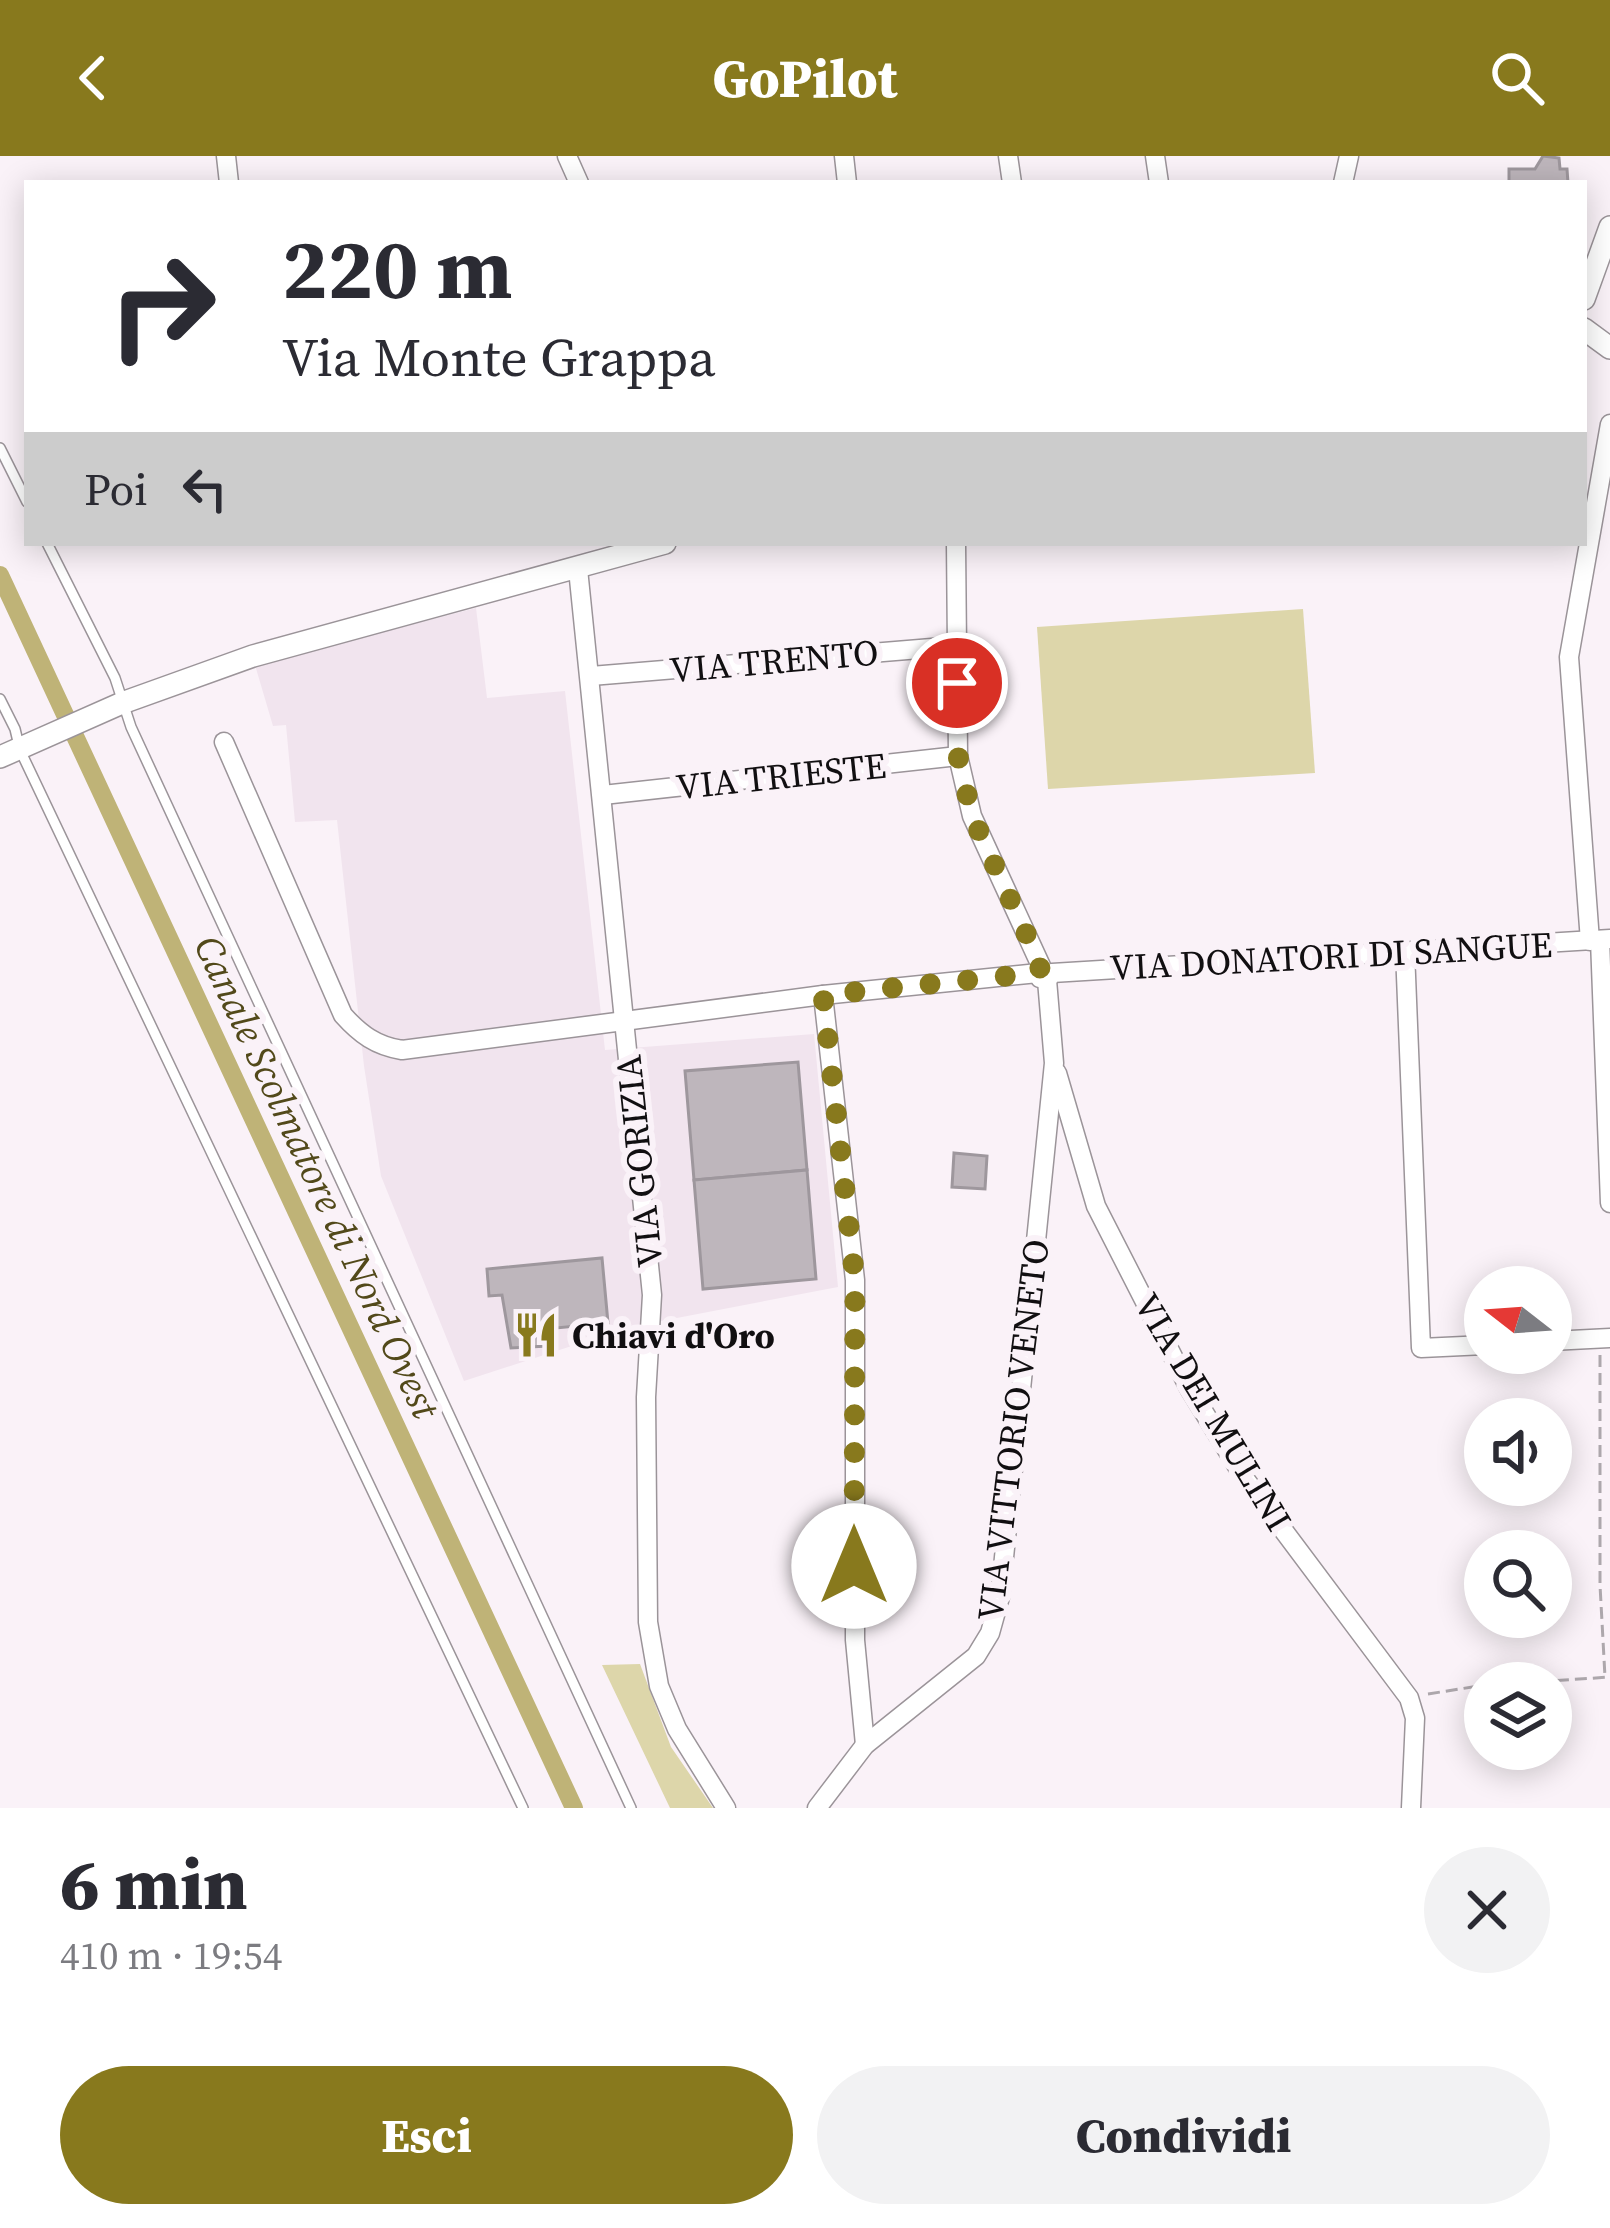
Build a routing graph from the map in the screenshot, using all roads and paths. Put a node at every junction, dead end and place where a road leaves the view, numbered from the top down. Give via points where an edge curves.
1 (1610, 227) edge
2 (1587, 291) edge
3 (1610, 424) edge
4 (0, 448) edge
5 (24, 496) edge
6 (49, 546) edge
7 (655, 546) edge
8 (956, 546) edge
9 (578, 569) junction
10 (956, 646) junction
11 (591, 676) junction
12 (0, 699) edge
13 (123, 703) junction
14 (224, 742) dead end
15 (18, 751) edge
16 (958, 756) junction
17 (603, 795) junction
18 (1600, 940) edge
19 (1405, 951) junction
20 (1044, 973) junction
21 (823, 995) junction
22 (625, 1021) junction
23 (1054, 1063) junction
24 (1610, 1203) edge
25 (1605, 1338) edge
26 (1572, 1340) edge
27 (1464, 1346) edge
28 (1607, 1677) edge
29 (1572, 1679) edge
30 (1464, 1689) edge
31 (1409, 1698) junction
32 (865, 1744) junction
33 (523, 1808) edge
34 (632, 1808) edge
35 (726, 1808) edge
36 (817, 1808) edge
37 (1411, 1808) edge

1 - 2 street
3 - 18 street via 1569,657
4 - 5 lane
6 - 13 lane
7 - 9 street
8 - 10 street, VIA VITTORIO VENETO
9 - 11 street, VIA GORIZIA
9 - 13 street via 253,656
10 - 11 street, VIA TRENTO
10 - 16 street, VIA VITTORIO VENETO
11 - 17 street, VIA GORIZIA
12 - 15 lane
13 - 15 street
13 - 34 lane
14 - 22 street, VIA DONATORI DI SANGUE via 343,1015 370,1040 402,1050
15 - 33 lane
16 - 17 street, VIA TRIESTE
16 - 20 street, VIA VITTORIO VENETO via 972,816
17 - 22 street, VIA GORIZIA
18 - 19 street, VIA DONATORI DI SANGUE
18 - 24 street
19 - 20 street, VIA DONATORI DI SANGUE
19 - 27 street via 1420,1348
20 - 21 street, VIA DONATORI DI SANGUE
20 - 23 street, VIA VITTORIO VENETO
21 - 22 street, VIA DONATORI DI SANGUE
21 - 32 street via 855,1280 855,1640
22 - 35 street, VIA GORIZIA via 652,1295 648,1622 668,1707
23 - 31 street, VIA DEI MULINI via 1096,1206 1189,1388 1245,1480
23 - 32 street, VIA VITTORIO VENETO via 1000,1597 976,1656
25 - 26 street
25 - 28 path via 1600,1585
28 - 29 path
30 - 31 path
31 - 37 street
32 - 36 street, VIA VITTORIO VENETO

